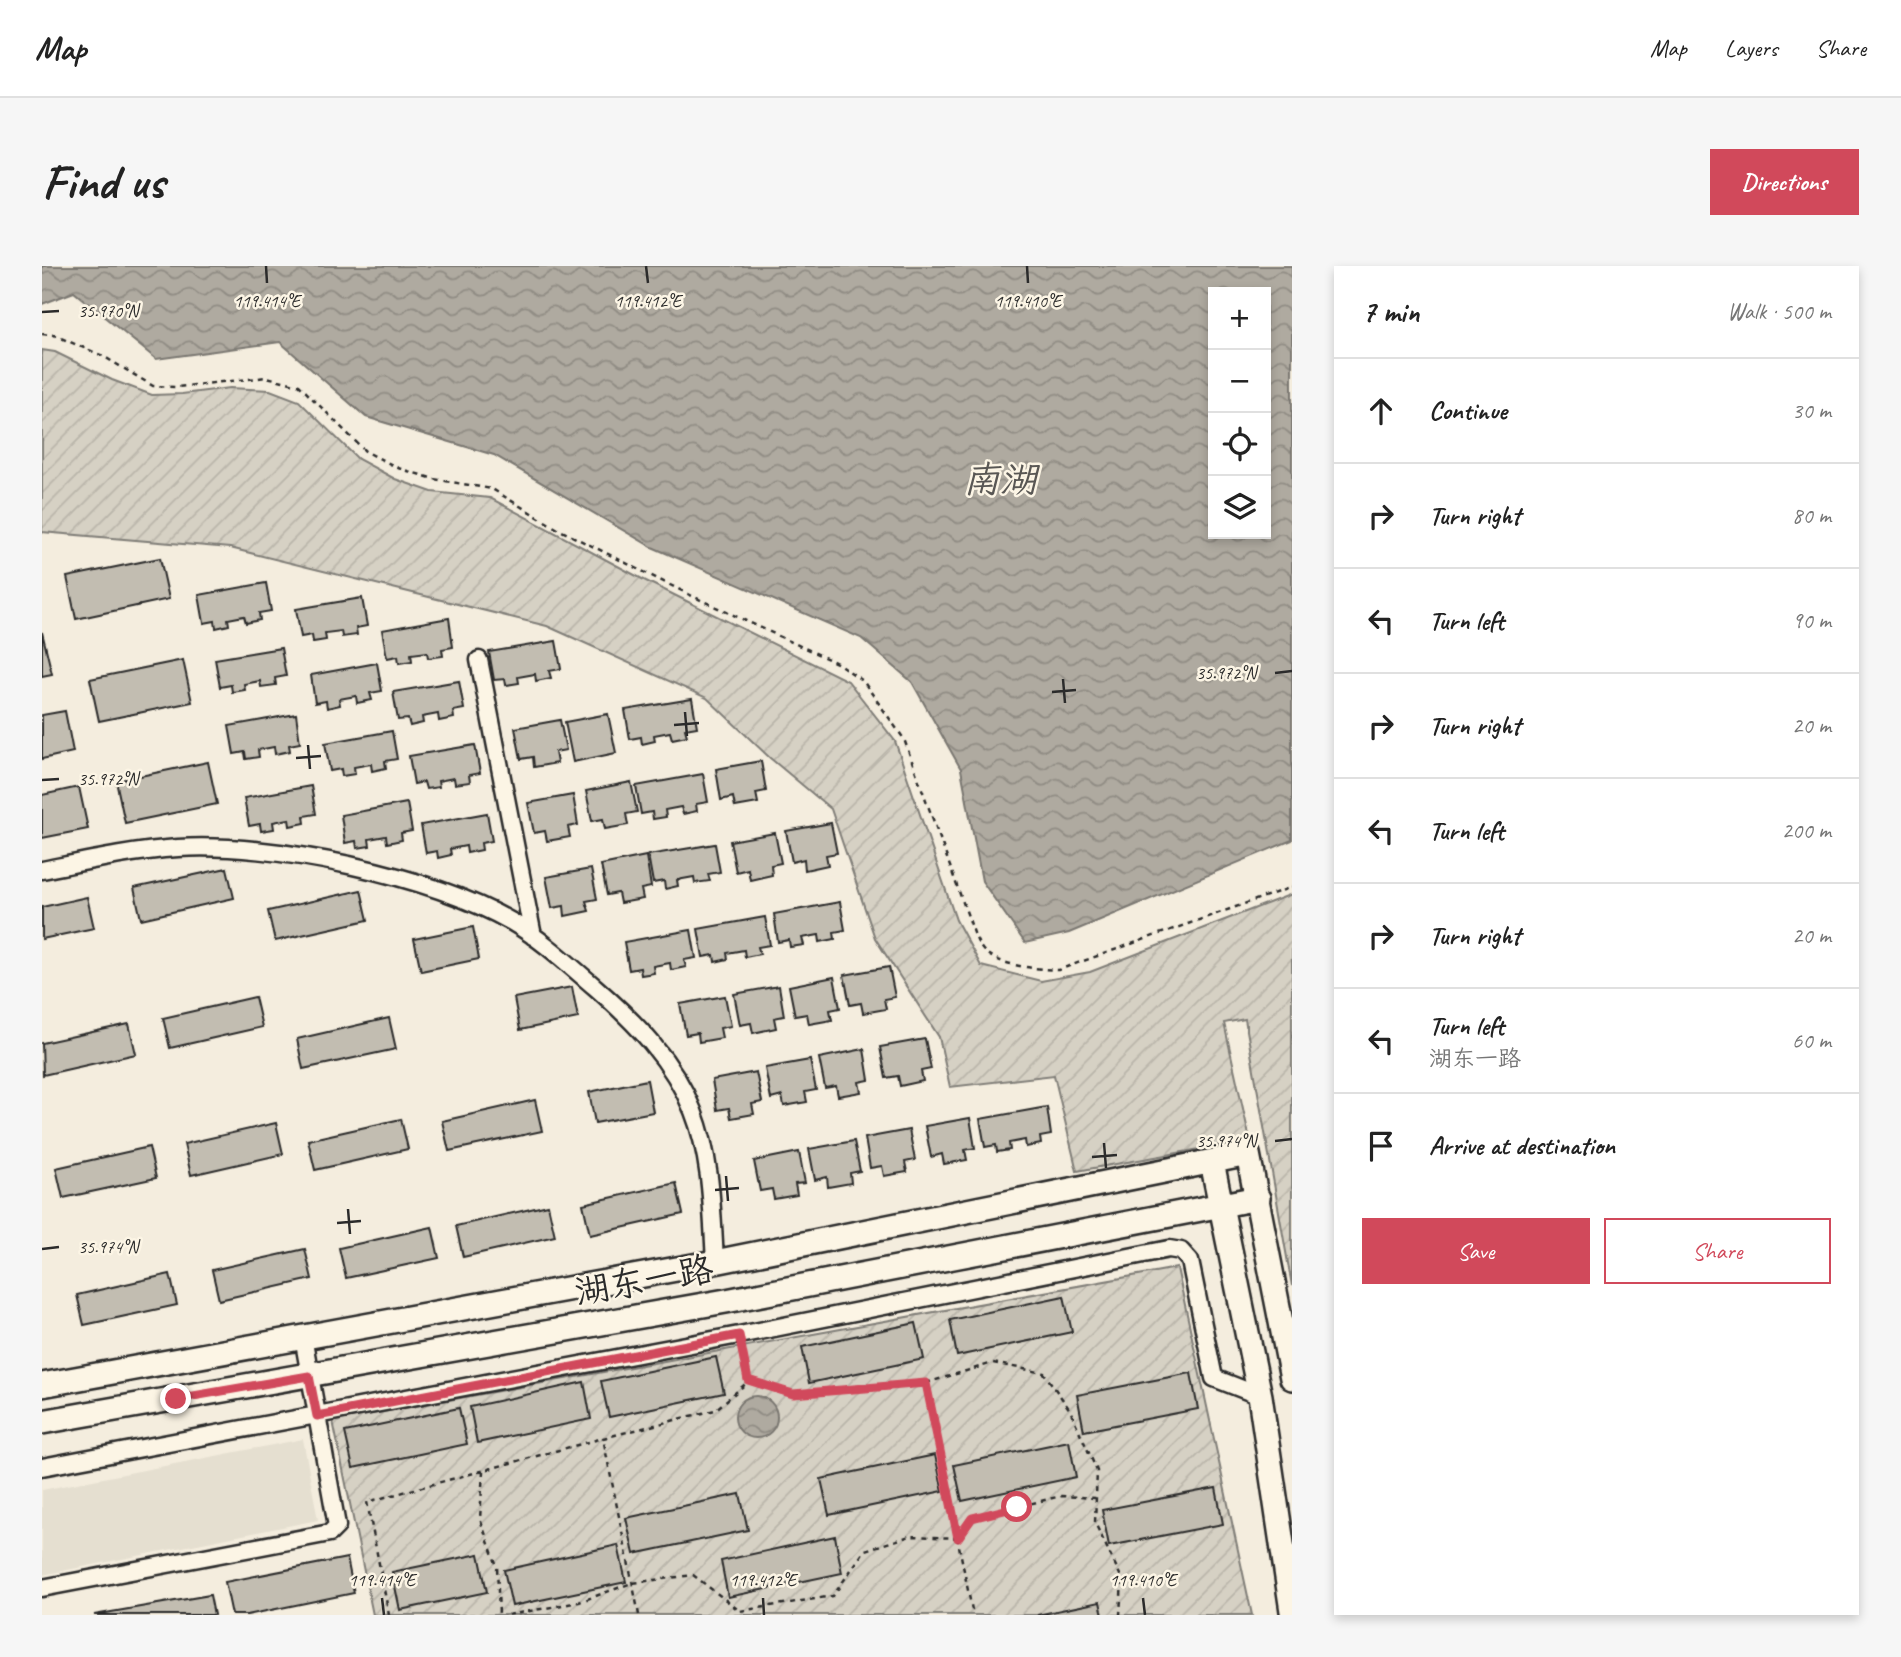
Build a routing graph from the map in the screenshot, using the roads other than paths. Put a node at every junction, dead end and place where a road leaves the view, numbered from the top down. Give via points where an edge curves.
1 (479, 660) dead end
2 (42, 870) edge
3 (533, 936) junction
4 (1212, 1162) junction
5 (1258, 1198) junction
6 (1221, 1206) junction
7 (715, 1262) junction
8 (303, 1337) junction
9 (309, 1376) junction
10 (1292, 1378) edge
11 (42, 1385) edge
12 (1260, 1396) junction
13 (317, 1416) junction
14 (42, 1422) edge
15 (42, 1467) edge
16 (42, 1588) edge
17 (1292, 1611) edge

1 - 3 street
2 - 3 street via 179,848 220,847 314,858 421,884
3 - 7 street via 643,1031 670,1068 693,1110 709,1169
4 - 5 main road, 湖东一路 via 1248,1154
4 - 6 main road
4 - 7 main road, 湖东一路
5 - 6 main road, 湖东一路
5 - 10 main road
6 - 9 main road, 湖东一路
6 - 12 main road
7 - 8 main road, 湖东一路
8 - 9 street
8 - 11 main road, 湖东一路
9 - 13 street
9 - 14 main road, 湖东一路
12 - 13 street via 1213,1378 1190,1261 1181,1251 1169,1249
12 - 17 main road
13 - 15 street
13 - 16 street via 337,1526 330,1533

